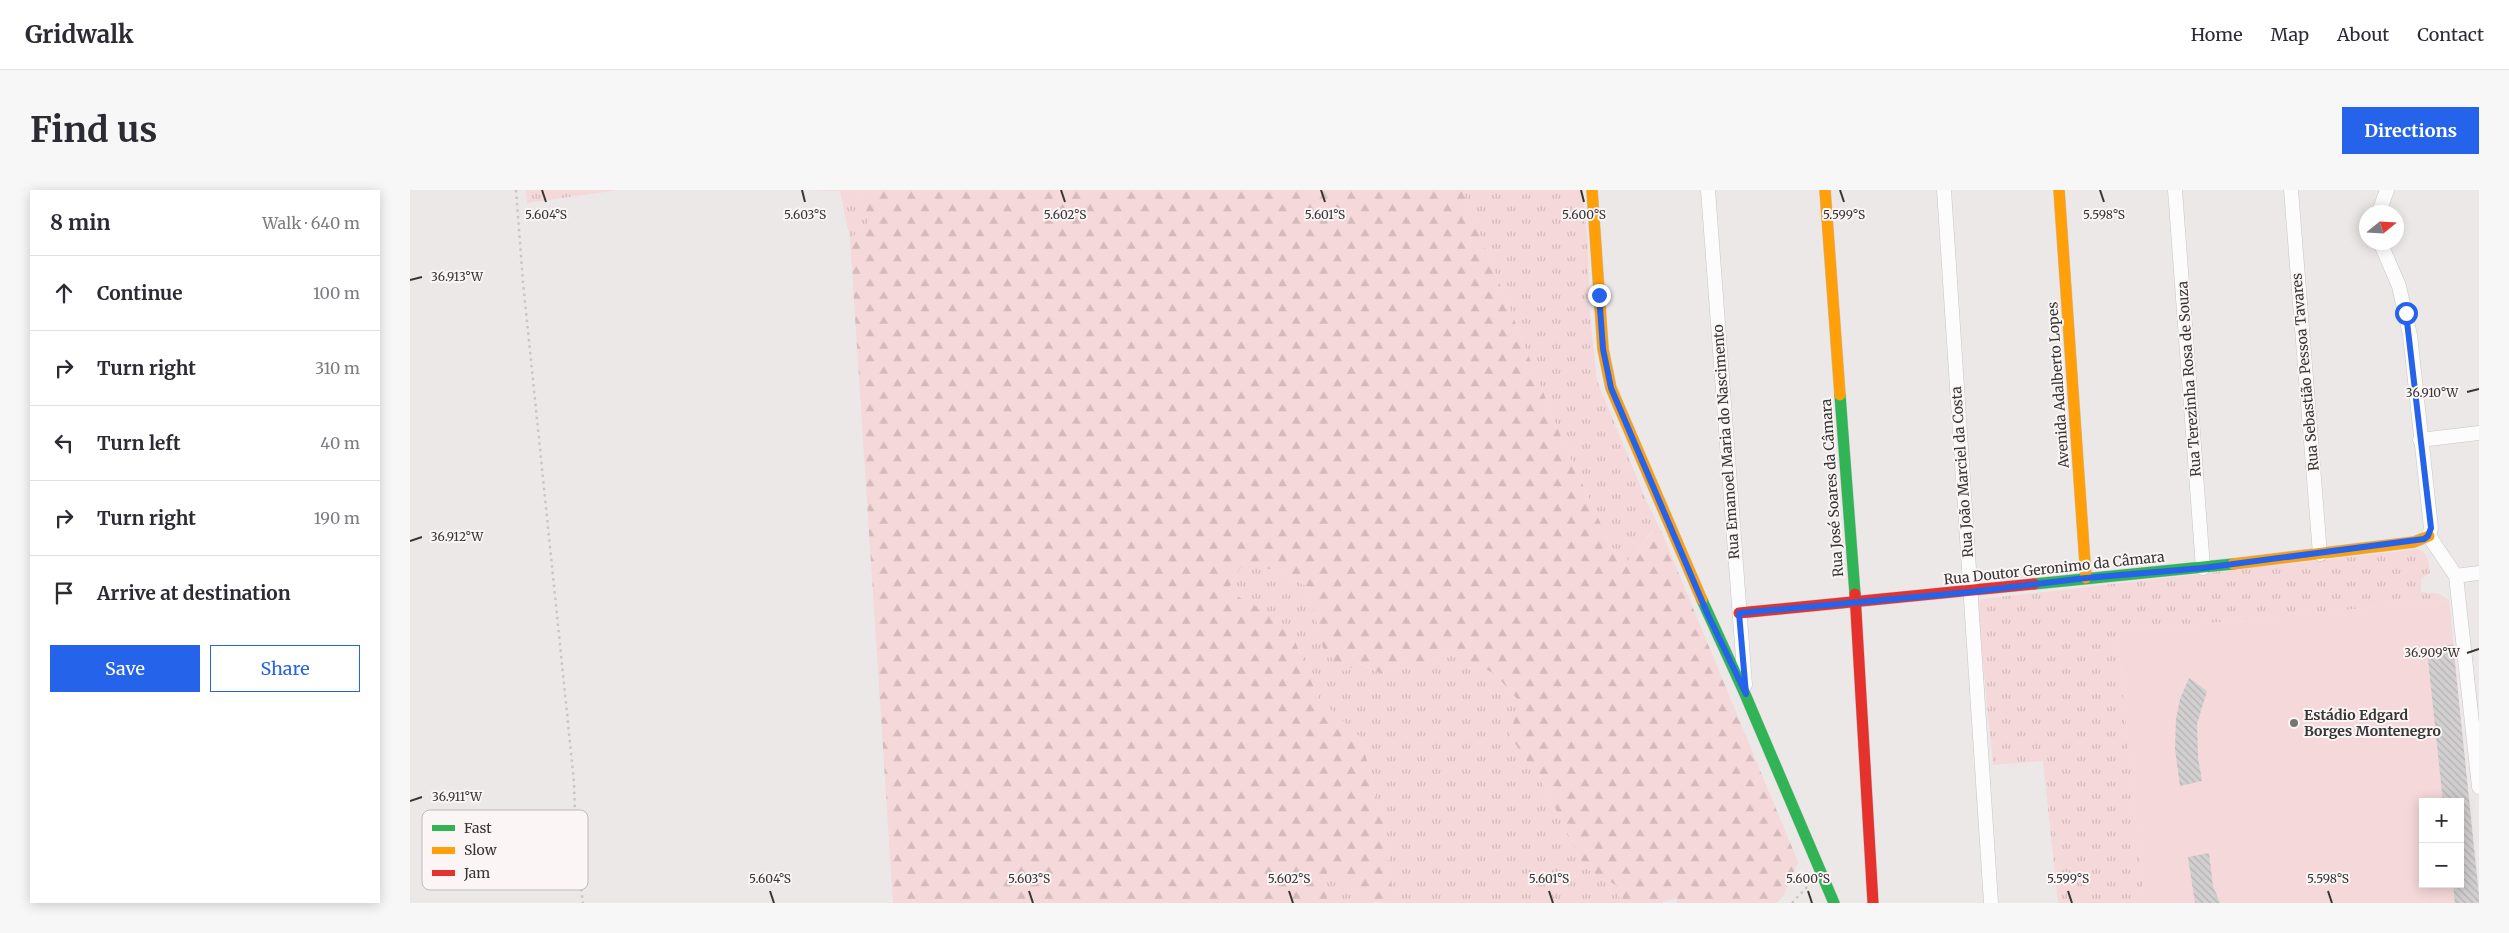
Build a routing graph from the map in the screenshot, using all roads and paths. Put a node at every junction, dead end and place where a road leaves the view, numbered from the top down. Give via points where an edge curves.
1 (516, 190) edge
2 (1592, 190) edge
3 (1708, 190) edge
4 (1825, 190) edge
5 (1944, 190) edge
6 (2060, 190) edge
7 (2175, 190) edge
8 (2290, 190) edge
9 (2387, 190) edge
10 (2382, 205) edge
11 (2383, 250) edge
12 (2479, 433) edge
13 (2420, 440) junction
14 (2428, 536) junction
15 (2320, 554) junction
16 (2203, 568) junction
17 (2479, 573) edge
18 (2456, 576) junction
19 (2086, 578) junction
20 (1970, 592) junction
21 (1855, 601) junction
22 (1739, 613) junction
23 (1746, 694) junction
24 (2474, 706) edge
25 (2479, 787) edge
26 (574, 810) edge
27 (1820, 872) junction
28 (581, 890) edge
29 (583, 903) edge
30 (1792, 903) edge
31 (1834, 903) edge
32 (1873, 903) edge
33 (1991, 903) edge

1 - 26 path via 522,282
2 - 23 street via 1603,349 1611,388 1708,615
3 - 22 street, Rua Emanoel Maria do Nascimento
4 - 21 street, Rua José Soares da Câmara
5 - 20 street, Rua João Marciel da Costa
6 - 19 street, Avenida Adalberto Lopes
7 - 16 street, Rua Terezinha Rosa de Souza
8 - 15 street, Rua Sebastião Pessoa Tavares
9 - 10 street
11 - 13 street via 2399,286 2406,313
12 - 13 street
13 - 14 street via 2431,528
14 - 15 street, Rua Doutor Geronimo da Câmara via 2414,542
14 - 18 street
15 - 16 street, Rua Doutor Geronimo da Câmara
16 - 19 street, Rua Doutor Geronimo da Câmara
17 - 18 street
18 - 24 street
19 - 20 street, Rua Doutor Geronimo da Câmara
20 - 21 street, Rua Doutor Geronimo da Câmara
20 - 33 street, Rua João Marciel da Costa
21 - 22 street, Rua Doutor Geronimo da Câmara
21 - 32 street, Rua José Soares da Câmara
22 - 23 street, Rua Emanoel Maria do Nascimento
23 - 27 street
24 - 25 street
27 - 30 path
27 - 31 street
28 - 29 path

